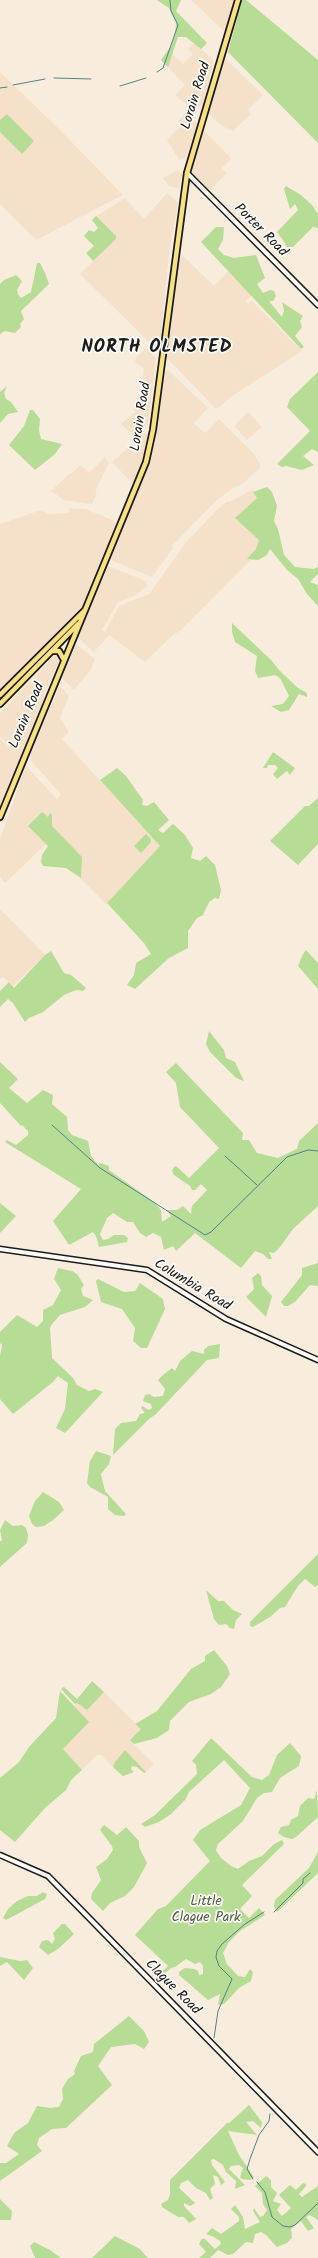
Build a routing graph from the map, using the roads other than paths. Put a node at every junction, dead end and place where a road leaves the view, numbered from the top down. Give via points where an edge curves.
1 (238, 0) edge
2 (186, 173) junction
3 (318, 305) edge
4 (85, 610) junction
5 (80, 623) junction
6 (52, 651) junction
7 (64, 660) junction
8 (0, 695) edge
9 (0, 704) edge
10 (0, 817) edge
11 (0, 1249) edge
12 (318, 1360) edge
13 (0, 1856) edge
14 (318, 2152) edge

1 - 2 main road, Lorain Road
2 - 3 main road, Porter Road
2 - 4 main road, Lorain Road via 148,453 138,484
4 - 5 main road, Lorain Road
4 - 8 main road
5 - 6 main road
5 - 7 main road, Lorain Road
6 - 7 main road via 59,651
6 - 9 main road
7 - 10 main road, Lorain Road
11 - 12 main road, Columbia Road via 147,1270 226,1320
13 - 14 main road, Clague Road via 48,1876

